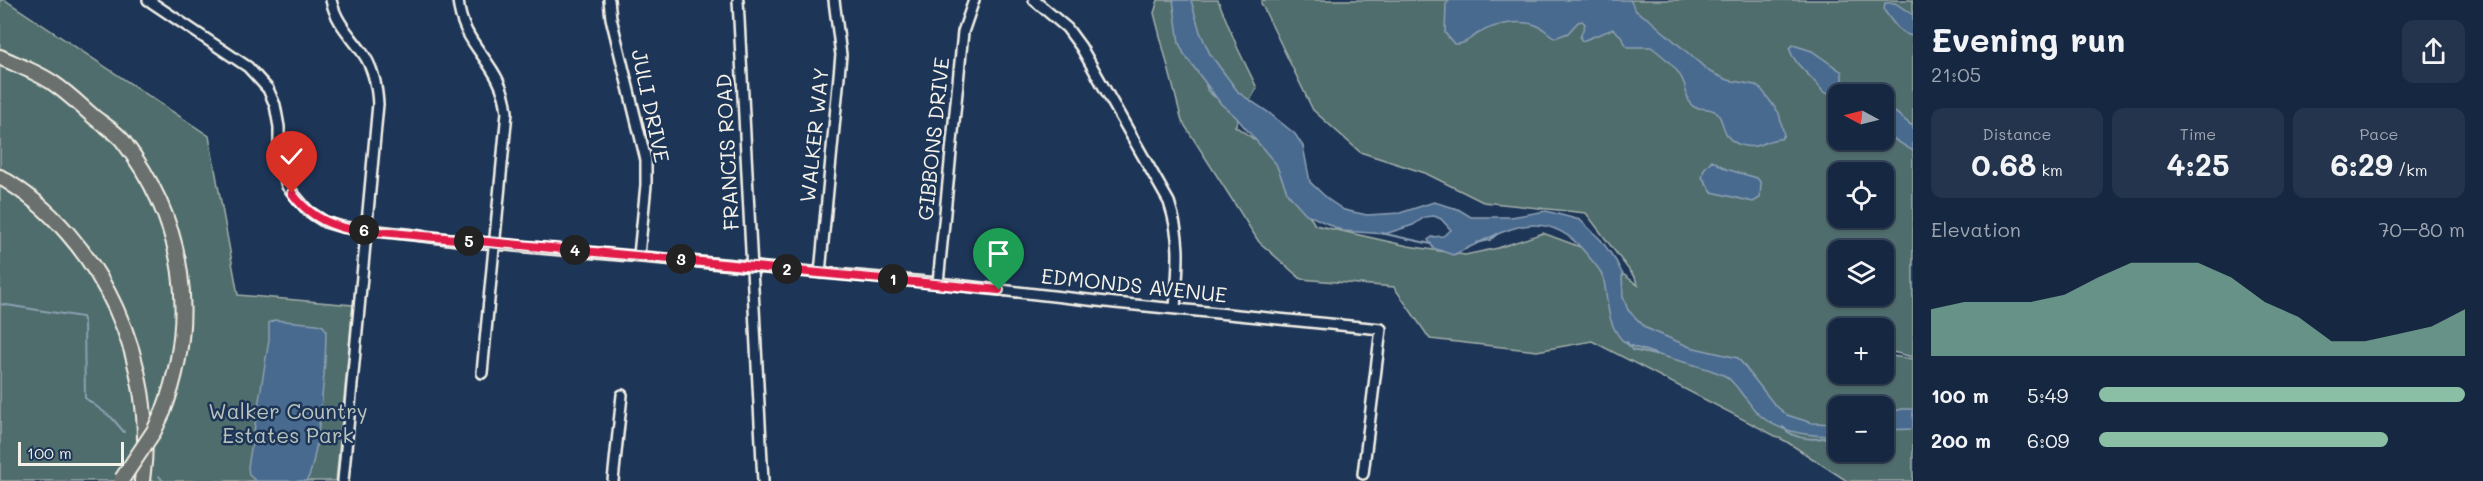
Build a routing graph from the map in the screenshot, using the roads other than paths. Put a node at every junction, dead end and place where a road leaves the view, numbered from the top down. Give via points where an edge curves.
1 (147, 0) edge
2 (167, 0) edge
3 (331, 0) edge
4 (458, 0) edge
5 (609, 0) edge
6 (738, 0) edge
7 (834, 0) edge
8 (974, 0) edge
9 (1034, 0) edge
10 (162, 10) junction
11 (0, 57) edge
12 (0, 177) edge
13 (367, 231) junction
14 (494, 244) junction
15 (639, 255) junction
16 (752, 265) junction
17 (820, 273) junction
18 (938, 283) junction
19 (1175, 308) junction
20 (482, 373) dead end
21 (622, 395) dead end
22 (1363, 474) dead end
23 (121, 480) edge
24 (142, 481) edge
25 (343, 481) edge
26 (613, 481) edge
27 (764, 481) edge

1 - 10 street, EDMONDS AVENUE
2 - 10 street
3 - 13 street via 339,23 371,68 377,90
4 - 14 street via 468,37 494,70 506,101
5 - 15 street, JULI DRIVE via 646,160
6 - 16 street, FRANCIS ROAD
7 - 17 street, WALKER WAY via 841,55
8 - 18 street, GIBBONS DRIVE via 963,32
9 - 19 street via 1067,28 1081,47 1169,202 1177,225 1179,249
10 - 13 street, EDMONDS AVENUE via 248,67 268,90 278,118 282,173 302,206 328,223
11 - 23 highway, bridge via 52,83 122,140 154,193 175,246 184,310 180,358 154,431
12 - 24 highway via 43,208 81,250 120,316 138,371 143,404
13 - 14 street, EDMONDS AVENUE
13 - 25 street
14 - 15 street, EDMONDS AVENUE
14 - 20 street
15 - 16 street, EDMONDS AVENUE
16 - 17 street, EDMONDS AVENUE
16 - 27 street, FRANCIS ROAD
17 - 18 street, EDMONDS AVENUE
18 - 19 street, EDMONDS AVENUE
19 - 22 street, EDMONDS AVENUE via 1382,329
21 - 26 street

